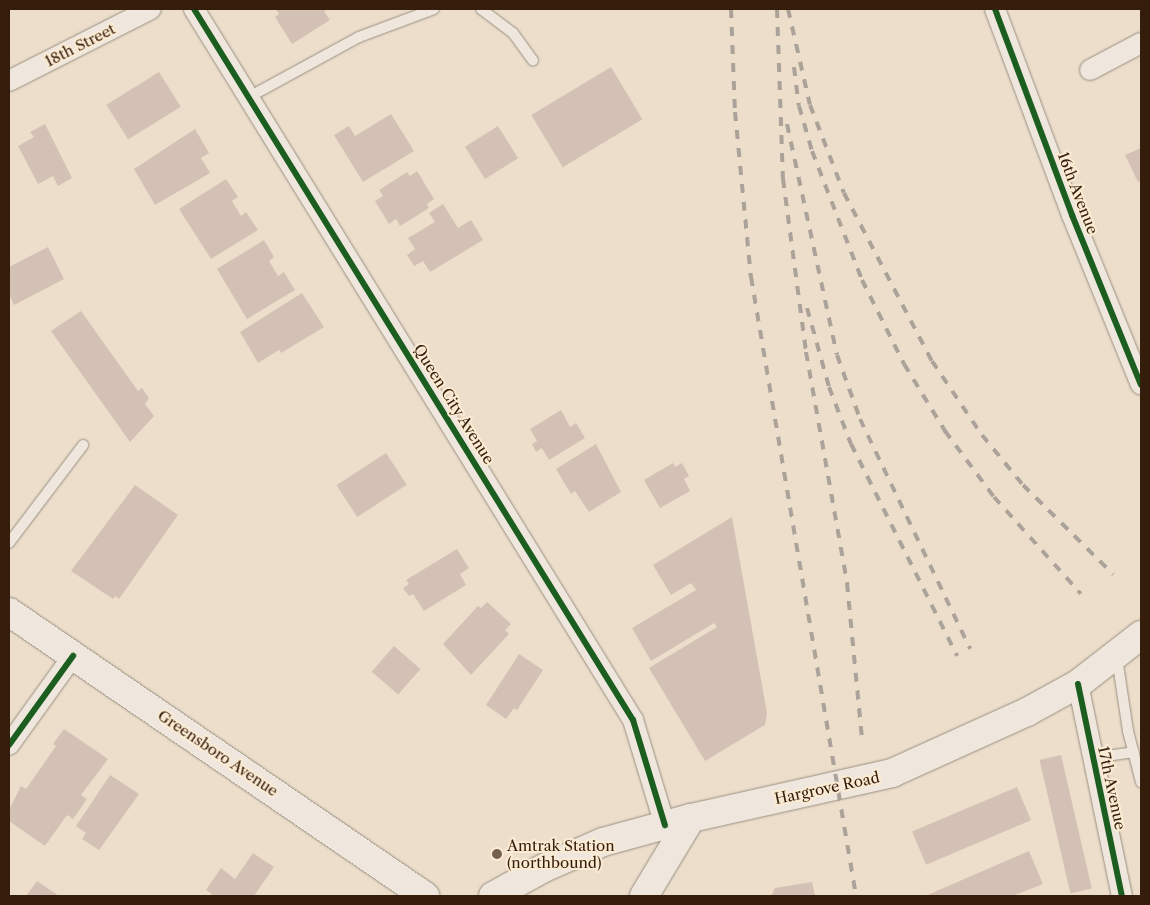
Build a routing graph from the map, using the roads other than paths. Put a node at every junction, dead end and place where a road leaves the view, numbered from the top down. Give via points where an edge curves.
1 (151, 9) edge
2 (194, 9) edge
3 (434, 9) edge
4 (481, 9) edge
5 (995, 9) edge
6 (1141, 43) edge
7 (532, 61) dead end
8 (1090, 70) dead end
9 (9, 81) edge
10 (249, 97) junction
11 (1141, 386) edge
12 (82, 445) dead end
13 (9, 543) edge
14 (9, 612) edge
15 (1141, 635) edge
16 (1116, 654) junction
17 (72, 656) junction
18 (1078, 684) junction
19 (9, 745) edge
20 (1134, 752) junction
21 (1093, 758) junction
22 (1141, 782) edge
23 (691, 818) junction
24 (665, 825) junction
25 (426, 896) edge
26 (493, 896) edge
27 (644, 896) edge
28 (1122, 896) edge

1 - 9 street, 18th Street
2 - 10 street, Queen City Avenue
3 - 10 lane via 359,37
4 - 7 lane via 513,33
5 - 11 street, 16th Avenue via 1072,216
6 - 8 street
10 - 24 street, Queen City Avenue via 633,720
12 - 13 lane
14 - 17 main road, Greensboro Avenue
15 - 16 main road, Hargrove Road
16 - 18 main road, Hargrove Road
16 - 20 lane
17 - 19 street
17 - 25 main road, Greensboro Avenue
18 - 21 street, 17th Avenue
18 - 23 main road, Hargrove Road via 1027,712 892,773
20 - 21 lane
20 - 22 lane
21 - 28 street, 17th Avenue
23 - 24 main road, Hargrove Road
23 - 27 main road
24 - 26 main road, Hargrove Road via 603,842 544,868

